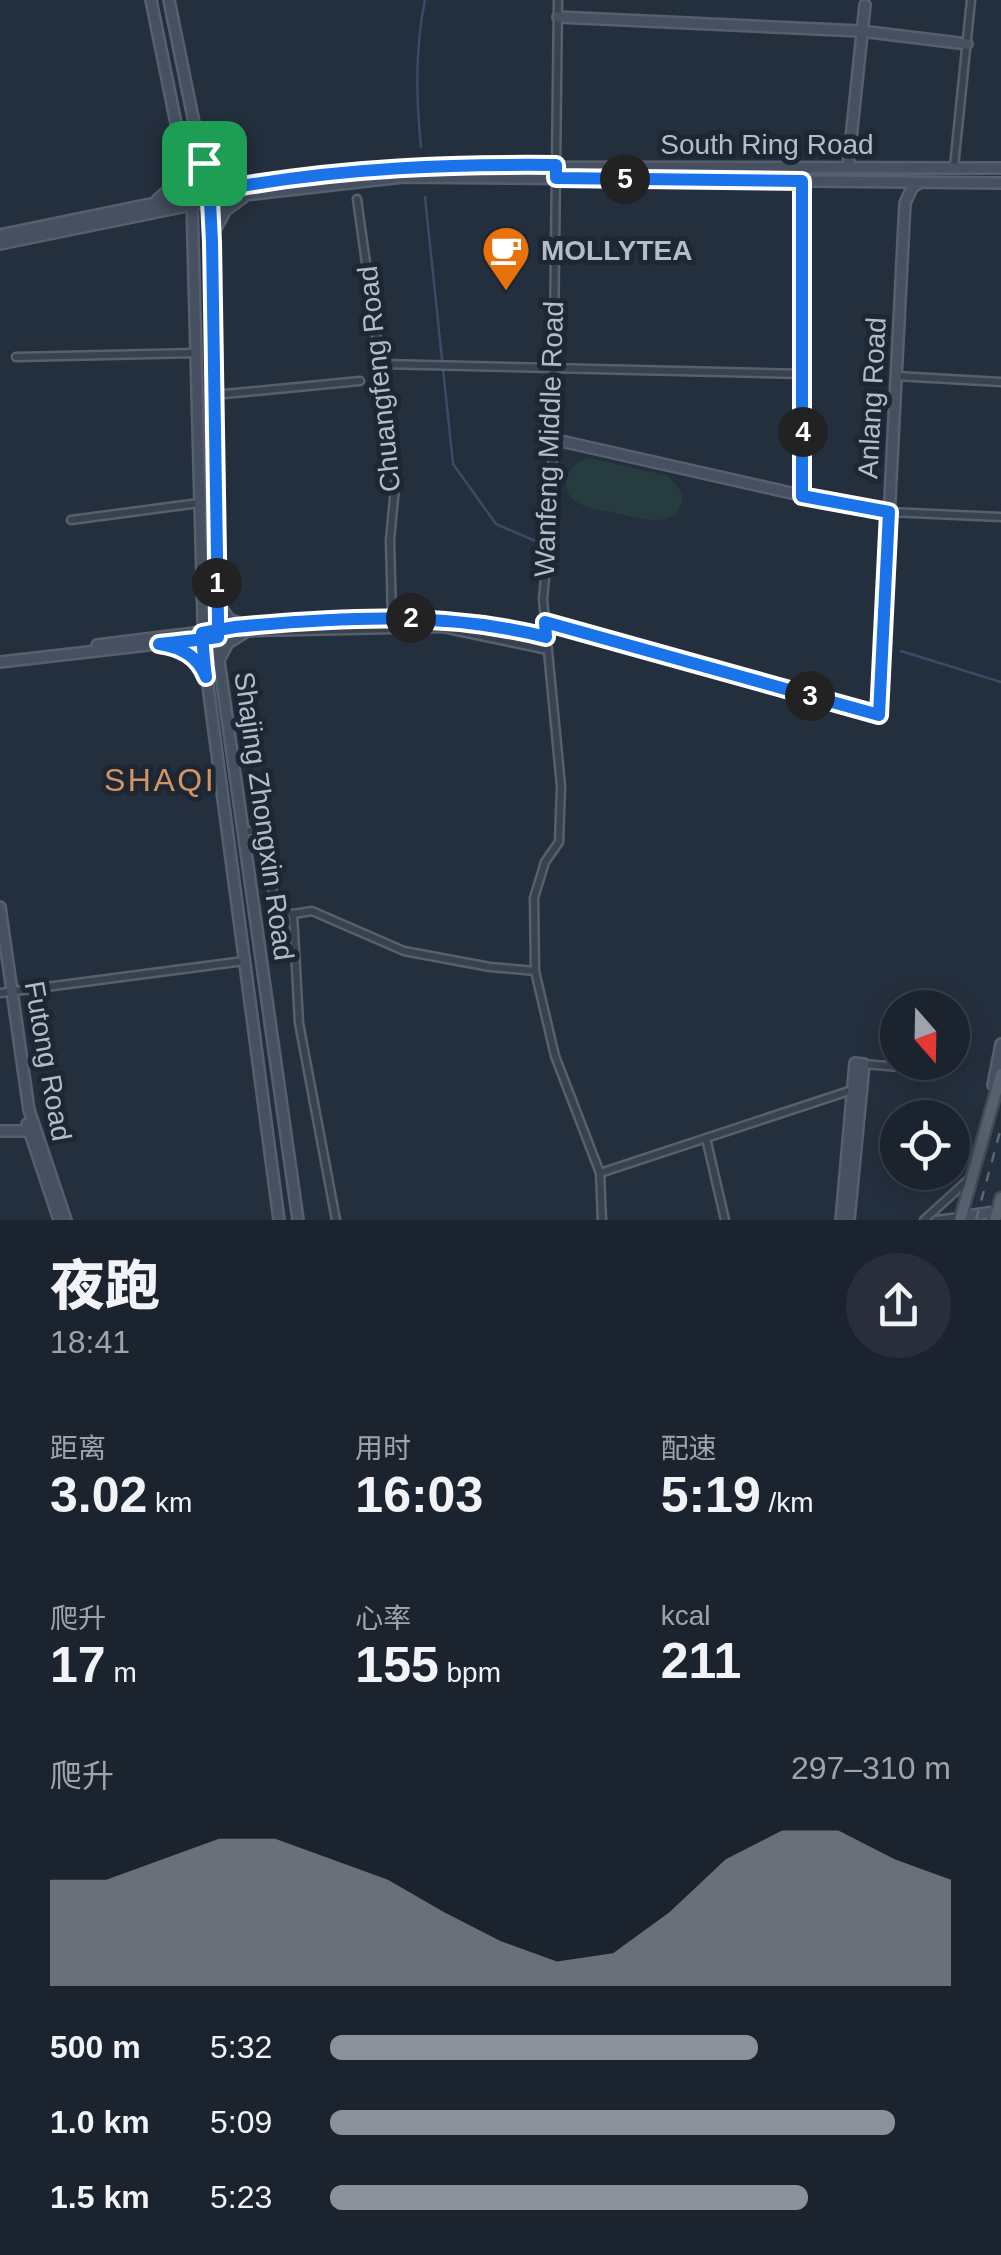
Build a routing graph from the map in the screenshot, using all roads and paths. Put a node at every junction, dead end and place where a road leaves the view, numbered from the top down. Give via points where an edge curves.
1 (150, 0) edge
2 (169, 0) edge
3 (558, 0) edge
4 (971, 0) edge
5 (865, 5) dead end
6 (558, 17) junction
7 (861, 31) junction
8 (966, 44) junction
9 (183, 153) junction
10 (202, 160) junction
11 (556, 165) junction
12 (848, 167) junction
13 (954, 167) junction
14 (1001, 168) edge
15 (556, 178) junction
16 (802, 181) junction
17 (892, 182) junction
18 (920, 182) junction
19 (1001, 183) edge
20 (278, 185) junction
21 (242, 186) junction
22 (251, 194) junction
23 (210, 196) junction
24 (357, 199) dead end
25 (192, 200) junction
26 (905, 203) junction
27 (148, 204) junction
28 (168, 210) junction
29 (193, 234) junction
30 (0, 235) edge
31 (212, 242) junction
32 (0, 244) edge
33 (196, 353) junction
34 (16, 357) dead end
35 (382, 364) junction
36 (553, 368) junction
37 (804, 374) junction
38 (895, 376) junction
39 (360, 381) dead end
40 (1001, 382) edge
41 (214, 395) junction
42 (552, 439) junction
43 (802, 496) junction
44 (199, 503) junction
45 (889, 512) junction
46 (1001, 517) edge
47 (71, 520) dead end
48 (218, 600) junction
49 (201, 606) junction
50 (392, 618) junction
51 (545, 622) junction
52 (245, 629) junction
53 (218, 634) junction
54 (174, 636) junction
55 (202, 636) junction
56 (546, 637) junction
57 (159, 644) junction
58 (548, 650) junction
59 (0, 659) edge
60 (219, 661) junction
61 (206, 677) junction
62 (879, 715) joint
63 (243, 832) junction
64 (0, 907) edge
65 (293, 914) junction
66 (0, 948) edge
67 (244, 961) junction
68 (536, 971) junction
69 (6, 993) edge
70 (1001, 1044) edge
71 (860, 1064) junction
72 (880, 1066) edge
73 (1001, 1074) edge
74 (853, 1090) junction
75 (985, 1130) junction
76 (28, 1131) junction
77 (0, 1132) edge
78 (706, 1138) junction
79 (600, 1173) junction
80 (973, 1176) junction
81 (1001, 1198) edge
82 (998, 1214) edge
83 (961, 1218) edge
84 (62, 1220) edge
85 (276, 1220) edge
86 (300, 1220) edge
87 (336, 1220) edge
88 (602, 1220) edge
89 (725, 1220) edge
90 (840, 1220) edge
91 (849, 1220) edge
92 (924, 1220) edge
93 (936, 1220) edge
94 (974, 1220) edge

1 - 9 street, Shajing Zhongxin Road
2 - 10 street, Shajing Zhongxin Road
3 - 6 street, Wanfeng Middle Road
4 - 8 street
5 - 7 street
6 - 7 street
6 - 11 street, Wanfeng Middle Road
7 - 8 street
7 - 12 street
8 - 13 street
9 - 25 street, Shajing Zhongxin Road
9 - 27 street via 175,184
10 - 21 street
10 - 23 street, Shajing Zhongxin Road
11 - 12 street, South Ring Road
11 - 15 street, Wanfeng Middle Road
11 - 20 street, South Ring Road via 406,166
12 - 13 street, South Ring Road
13 - 14 street, South Ring Road
15 - 16 street, South Ring Road
15 - 20 street, South Ring Road
15 - 36 street, Wanfeng Middle Road
16 - 17 street, South Ring Road
16 - 37 street
17 - 18 street, South Ring Road
17 - 26 street
18 - 19 street, South Ring Road
18 - 26 street
20 - 21 street, South Ring Road
20 - 22 street, South Ring Road
21 - 23 street, South Ring Road
22 - 23 street, South Ring Road
22 - 31 street via 223,214
23 - 25 street, South Ring Road
23 - 31 street, Shajing Zhongxin Road
24 - 35 street, Chuangfeng Road
25 - 27 street, South Ring Road
25 - 28 street, South Ring Road
25 - 29 street, Shajing Zhongxin Road
26 - 38 street, Anlang Road
27 - 30 street, South Ring Road
28 - 29 street via 182,216
28 - 32 street, South Ring Road
29 - 33 street, Shajing Zhongxin Road
31 - 41 street, Shajing Zhongxin Road
33 - 34 street
33 - 44 street, Shajing Zhongxin Road
35 - 36 street
35 - 50 street, Chuangfeng Road via 396,477
36 - 37 street
36 - 42 street, Wanfeng Middle Road
37 - 43 street
38 - 40 street
38 - 45 street, Anlang Road
39 - 41 street
41 - 48 street, Shajing Zhongxin Road
42 - 43 street
42 - 51 street, Wanfeng Middle Road
43 - 45 street
44 - 47 street
44 - 49 street, Shajing Zhongxin Road
45 - 46 street
45 - 62 street, Anlang Road
48 - 52 street
48 - 53 street, Shajing Zhongxin Road
49 - 54 street via 192,625
49 - 55 street, Shajing Zhongxin Road
50 - 52 street
50 - 56 street via 479,622
51 - 56 street, Wanfeng Middle Road
51 - 62 street
52 - 53 street
52 - 58 street via 443,628
52 - 60 street
53 - 55 street
53 - 60 street, Shajing Zhongxin Road
54 - 55 street
54 - 59 street
55 - 57 street
55 - 61 street, Shajing Zhongxin Road
56 - 58 street, Wanfeng Middle Road
57 - 59 street
57 - 61 street via 190,654
58 - 68 street, Wanfeng Middle Road via 561,786 559,842 534,898
60 - 63 street, Shajing Zhongxin Road
61 - 67 street, Shajing Zhongxin Road
63 - 65 street via 265,829 275,910
63 - 86 street, Shajing Zhongxin Road
64 - 69 street, Futong Road
65 - 68 street via 312,911 404,951
65 - 87 street via 299,1023
66 - 69 street, Futong Road
67 - 69 street
67 - 85 street, Shajing Zhongxin Road
68 - 79 street, Wanfeng Middle Road via 555,1056
69 - 76 street, Futong Road
69 - 84 street, Futong Road via 29,1110
70 - 75 street
71 - 72 street
71 - 74 street
71 - 91 street
73 - 75 main road
74 - 78 street
74 - 90 street
75 - 80 main road
76 - 77 street
76 - 84 street, Futong Road
78 - 79 street
78 - 89 street
79 - 88 street, Wanfeng Middle Road
80 - 83 main road
80 - 92 street
81 - 82 main road
82 - 83 street
83 - 93 street
83 - 94 street

